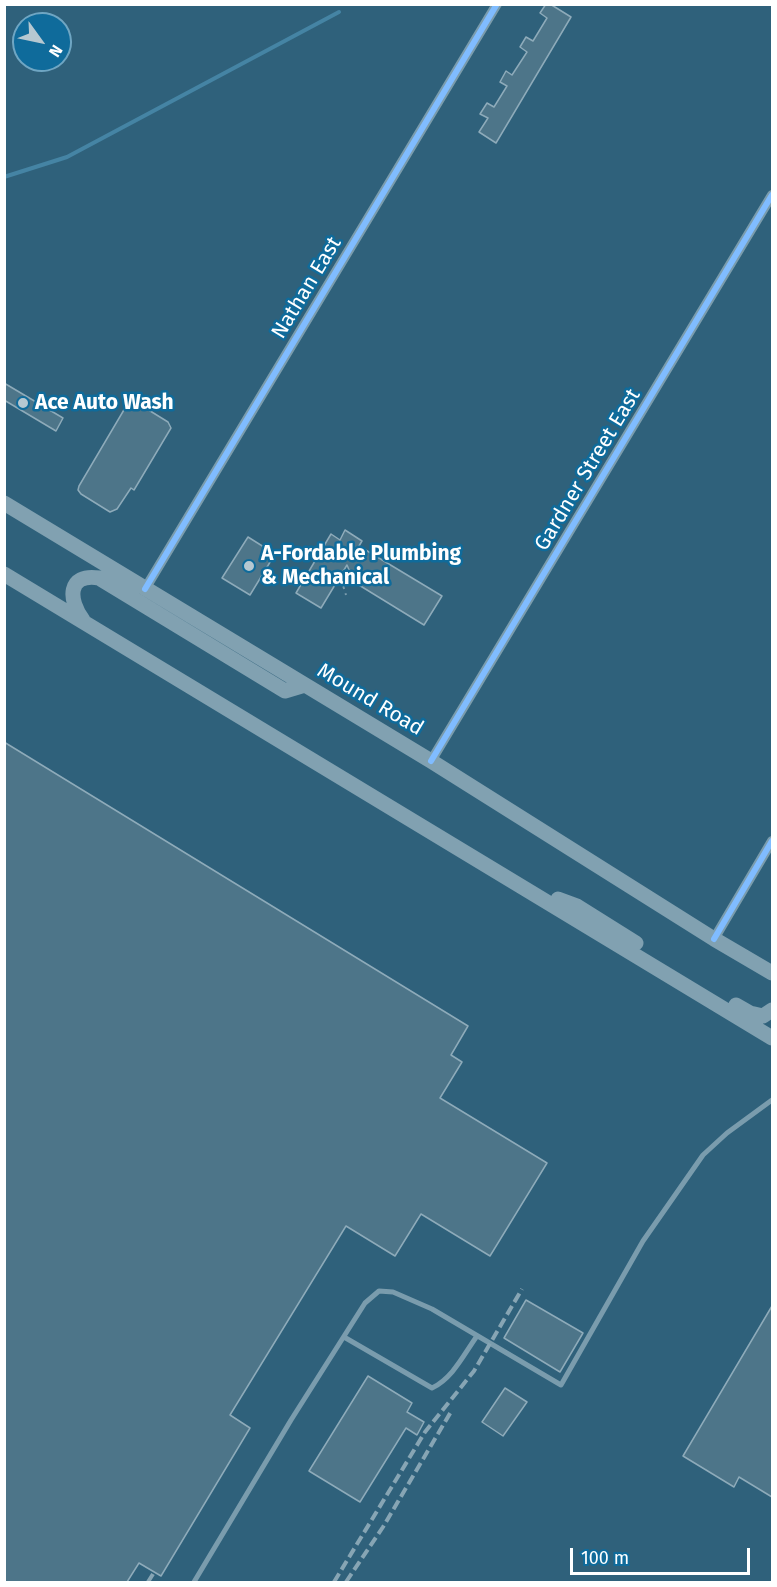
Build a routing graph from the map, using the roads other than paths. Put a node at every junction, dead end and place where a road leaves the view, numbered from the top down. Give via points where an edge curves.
1 (497, 4) edge
2 (772, 195) edge
3 (4, 503) edge
4 (4, 574) edge
5 (145, 589) junction
6 (88, 625) junction
7 (304, 686) junction
8 (431, 761) junction
9 (772, 841) edge
10 (524, 887) junction
11 (714, 939) junction
12 (772, 974) edge
13 (772, 1010) edge
14 (772, 1038) edge
15 (772, 1100) edge
16 (477, 1336) junction
17 (344, 1337) junction
18 (194, 1582) edge

1 - 5 street, Nathan East
2 - 8 street, Gardner Street East
3 - 5 main road, Mound Road
4 - 6 main road
5 - 7 main road, Mound Road
6 - 7 main road via 75,609 72,593 83,579 99,578 285,691
6 - 10 main road
7 - 8 main road, Mound Road
8 - 11 main road, Mound Road
9 - 11 street
10 - 13 main road via 577,906 750,1013 763,1016
10 - 14 main road
11 - 12 main road, Mound Road
15 - 16 lane via 702,1155 643,1241 561,1385
16 - 17 lane via 432,1309 393,1292 380,1291 365,1303
16 - 17 lane via 452,1372 432,1389
17 - 18 lane

